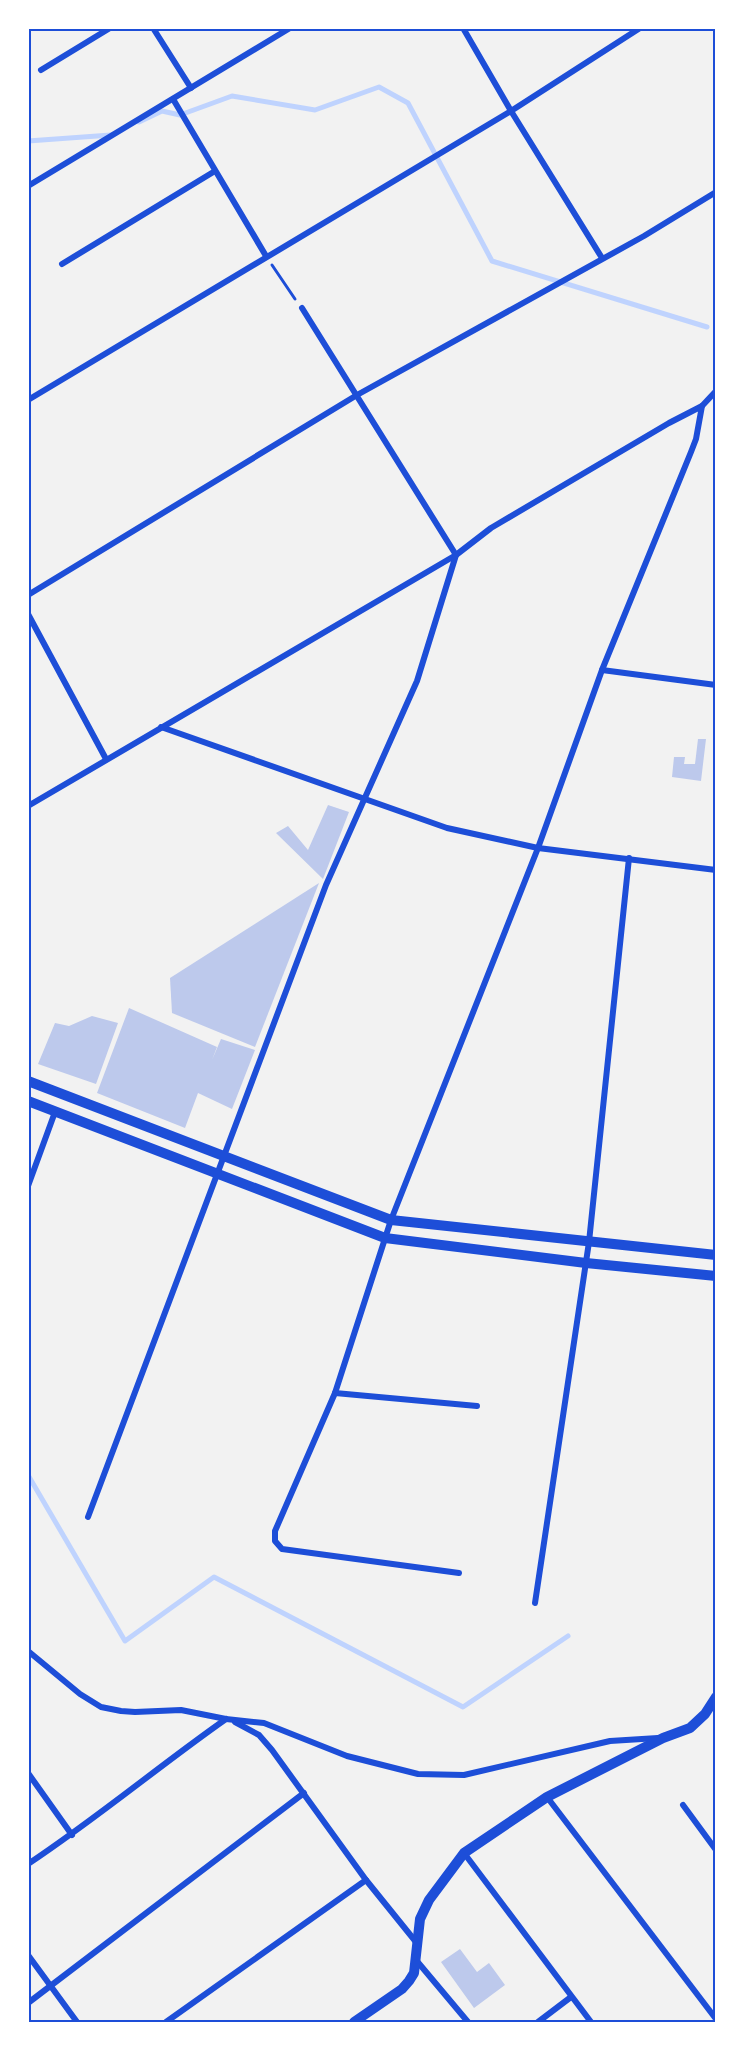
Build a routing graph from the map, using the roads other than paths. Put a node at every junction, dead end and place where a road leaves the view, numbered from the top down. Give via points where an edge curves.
1 (110, 28) edge
2 (153, 28) edge
3 (290, 28) edge
4 (464, 28) edge
5 (640, 28) edge
6 (41, 70) dead end
7 (192, 88) junction
8 (173, 99) junction
9 (511, 111) junction
10 (214, 171) junction
11 (28, 186) edge
12 (716, 192) edge
13 (266, 256) junction
14 (602, 258) junction
15 (62, 264) dead end
16 (302, 308) road end
17 (716, 392) edge
18 (357, 395) junction
19 (28, 400) edge
20 (702, 406) junction
21 (456, 555) junction
22 (28, 595) edge
23 (28, 614) edge
24 (602, 670) junction
25 (716, 685) edge
26 (161, 727) junction
27 (106, 759) junction
28 (363, 799) junction
29 (28, 806) edge
30 (538, 848) junction
31 (629, 858) junction
32 (716, 870) edge
33 (28, 1081) edge
34 (28, 1101) edge
35 (56, 1112) junction
36 (224, 1156) junction
37 (217, 1173) junction
38 (28, 1186) edge
39 (391, 1221) junction
40 (385, 1238) junction
41 (589, 1242) junction
42 (716, 1255) edge
43 (586, 1263) junction
44 (716, 1276) edge
45 (335, 1393) junction
46 (477, 1406) dead end
47 (88, 1517) dead end
48 (459, 1573) dead end
49 (535, 1603) dead end
50 (28, 1651) edge
51 (716, 1697) edge
52 (226, 1719) junction
53 (663, 1738) junction
54 (28, 1773) edge
55 (304, 1793) junction
56 (547, 1797) junction
57 (683, 1805) dead end
58 (72, 1835) junction
59 (716, 1850) edge
60 (464, 1853) junction
61 (28, 1864) edge
62 (366, 1880) junction
63 (416, 1942) junction
64 (28, 1955) edge
65 (416, 1959) junction
66 (51, 1986) junction
67 (572, 1997) junction
68 (28, 2003) edge
69 (716, 2019) edge
70 (77, 2022) edge
71 (166, 2022) edge
72 (354, 2022) edge
73 (468, 2022) edge
74 (538, 2022) edge
75 (591, 2022) edge

1 - 6 street
2 - 7 street
3 - 7 street
4 - 9 street
5 - 9 street
7 - 8 street
8 - 10 street
8 - 11 street
9 - 13 street
9 - 14 street
10 - 13 street
10 - 15 street
12 - 14 street
13 - 19 street
14 - 18 street
16 - 18 street
17 - 20 street
18 - 21 street
18 - 22 street
20 - 21 street via 491,528
20 - 24 street via 694,445
21 - 26 street
21 - 28 street via 417,681
23 - 27 street
24 - 25 street
24 - 30 street
26 - 27 street
26 - 28 street
27 - 29 street
28 - 30 street via 447,828
28 - 36 street via 326,885
30 - 31 street
30 - 39 street
31 - 32 street
31 - 41 street
33 - 36 street
34 - 35 street
35 - 37 street
35 - 38 street
36 - 37 street
36 - 39 street
37 - 40 street
37 - 47 street
39 - 40 street
39 - 41 street
40 - 43 street
40 - 45 street
41 - 42 street
41 - 43 street
43 - 44 street
43 - 49 street
45 - 46 street
45 - 48 street via 275,1531 275,1541 282,1549
50 - 52 street via 101,1707 128,1712 181,1710
51 - 53 street via 690,1728
52 - 53 street via 264,1723 347,1756 418,1774 464,1774 610,1741
52 - 55 street via 259,1735
52 - 58 street
53 - 56 street
54 - 58 street
55 - 62 street
55 - 66 street
56 - 60 street
56 - 69 street
57 - 59 street
58 - 61 street
60 - 63 street via 429,1900
60 - 67 street
62 - 63 street
62 - 71 street
63 - 65 street
64 - 66 street
65 - 72 street via 414,1973 402,1989
65 - 73 street
66 - 68 street
66 - 70 street
67 - 74 street
67 - 75 street

